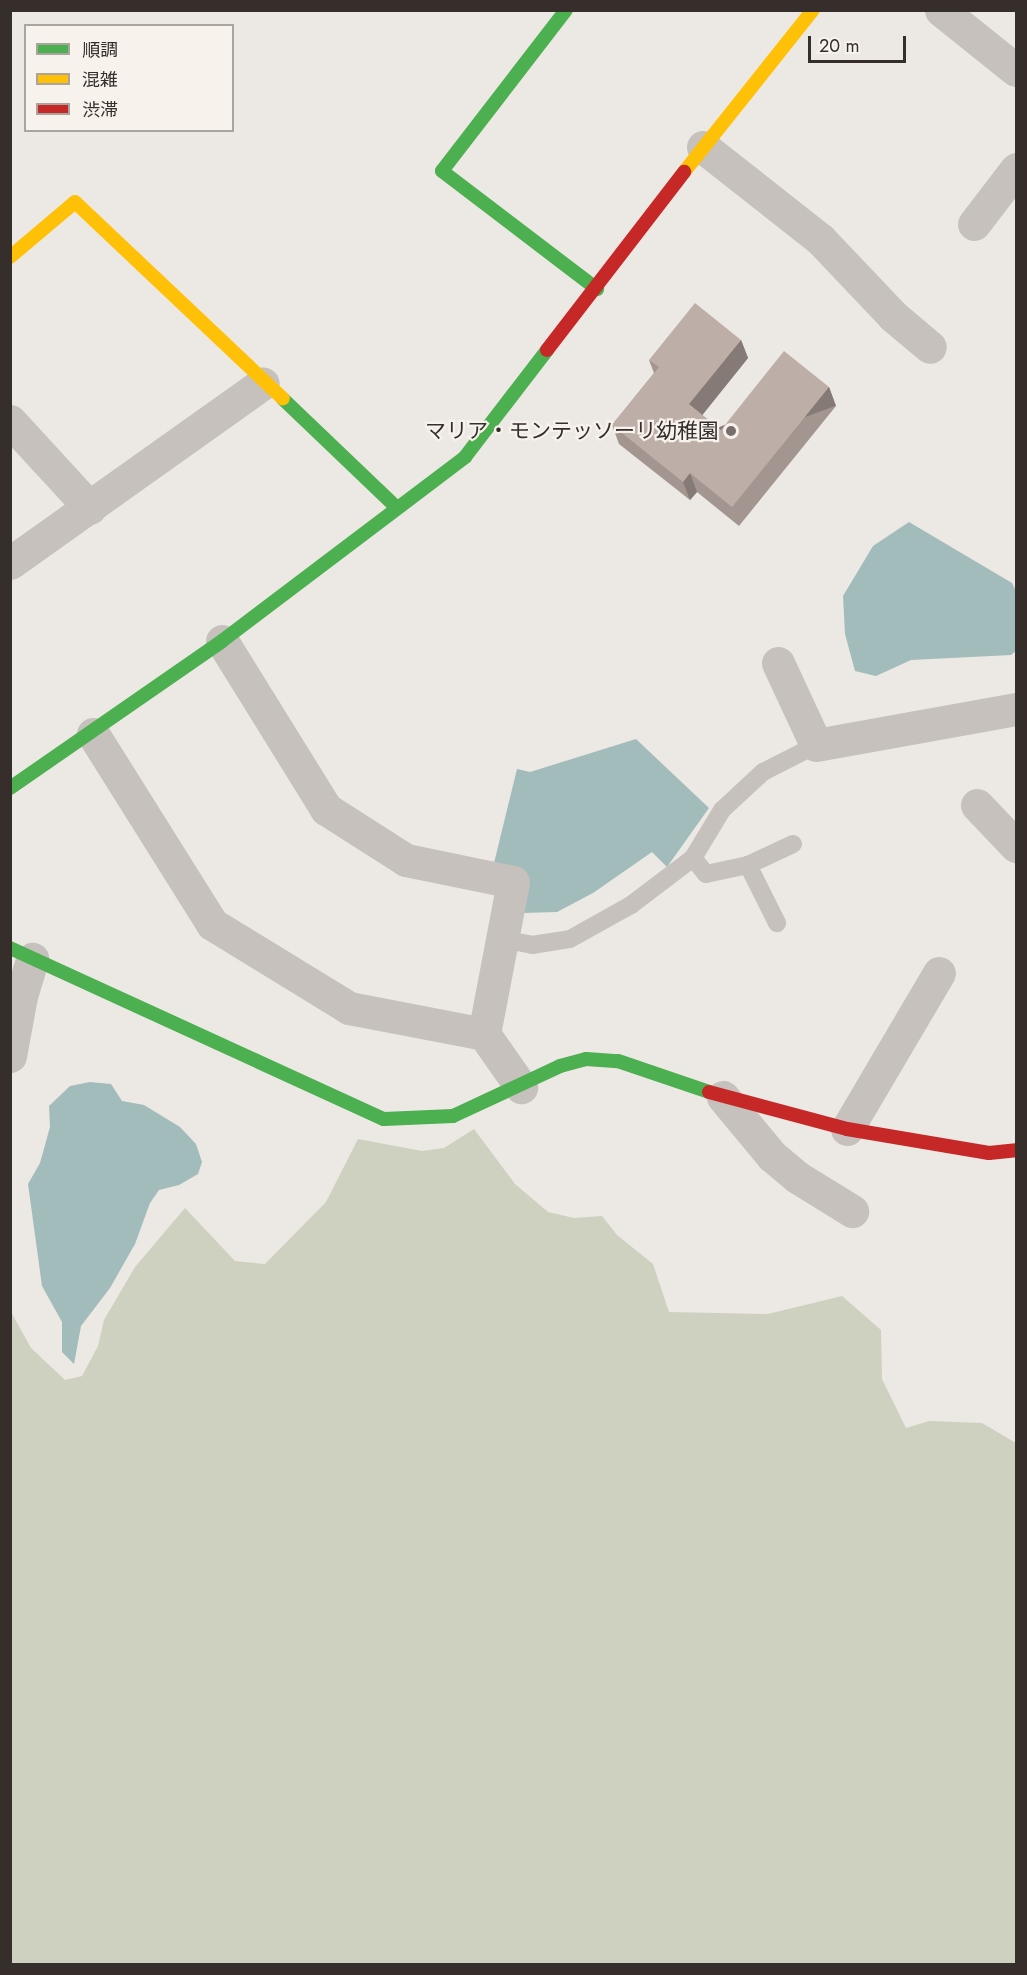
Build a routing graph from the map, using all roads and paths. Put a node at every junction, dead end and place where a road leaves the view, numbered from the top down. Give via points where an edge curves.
1 (566, 10) edge
2 (813, 10) edge
3 (941, 10) edge
4 (1017, 70) edge
5 (703, 147) junction
6 (1017, 169) edge
7 (974, 224) dead end
8 (10, 257) edge
9 (597, 289) junction
10 (930, 347) dead end
11 (263, 383) junction
12 (10, 421) edge
13 (396, 507) junction
14 (90, 508) junction
15 (10, 563) edge
16 (222, 641) junction
17 (778, 663) dead end
18 (1017, 709) edge
19 (93, 734) junction
20 (816, 745) junction
21 (10, 788) edge
22 (977, 805) dead end
23 (793, 844) dead end
24 (1017, 846) edge
25 (693, 858) junction
26 (748, 865) junction
27 (777, 923) dead end
28 (502, 939) junction
29 (21, 953) edge
30 (939, 973) dead end
31 (484, 1034) junction
32 (10, 1056) edge
33 (520, 1087) junction
34 (723, 1097) junction
35 (847, 1129) junction
36 (1017, 1150) edge
37 (852, 1211) dead end

1 - 9 street via 442,171
2 - 5 street
3 - 4 street
5 - 9 street
5 - 10 street via 821,240 893,316
6 - 7 street
8 - 11 street via 75,202
9 - 13 street via 465,457
11 - 13 street
11 - 14 street
12 - 14 street
13 - 16 street
14 - 15 street
16 - 19 street
16 - 28 street via 326,809 406,860 513,882
17 - 20 street
18 - 20 street
19 - 21 street
19 - 31 street via 212,924 349,1008
20 - 25 lane via 763,772 722,810
22 - 24 street
23 - 26 lane
25 - 26 lane via 706,874
25 - 28 lane via 631,905 570,939 532,945
26 - 27 lane
28 - 31 street
29 - 32 street via 21,996
29 - 33 street via 384,1119 453,1116
30 - 35 street
31 - 33 street
33 - 34 street via 560,1066 586,1059 618,1060
34 - 35 street
34 - 37 street via 772,1156 797,1177
35 - 36 street via 989,1153

